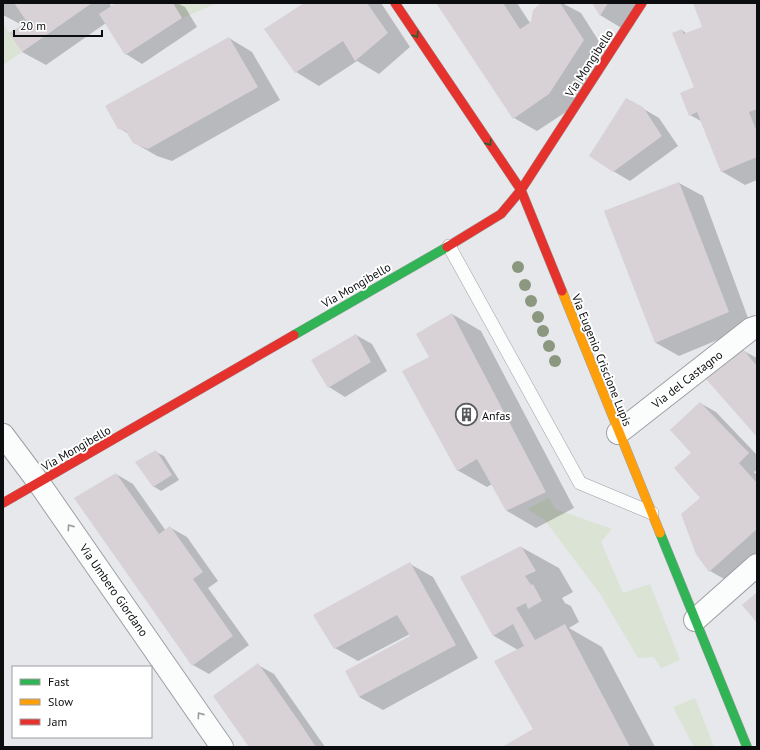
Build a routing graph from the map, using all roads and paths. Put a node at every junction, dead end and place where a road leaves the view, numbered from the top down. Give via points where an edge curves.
1 (395, 3) edge
2 (642, 3) edge
3 (521, 190) junction
4 (449, 246) junction
5 (755, 330) edge
6 (618, 433) junction
7 (3, 435) edge
8 (39, 483) junction
9 (3, 503) edge
10 (652, 513) junction
11 (757, 565) edge
12 (695, 620) junction
13 (222, 747) edge
14 (747, 747) edge

1 -> 3 street, Via Eugenio Criscione Lupis
2 - 3 street, Via Mongibello
3 - 4 street, Via Mongibello via 501,214
3 - 6 street, Via Eugenio Criscione Lupis
4 - 8 street, Via Mongibello
4 - 10 lane via 580,483
5 - 6 street, Via del Castagno
6 - 10 street, Via Eugenio Criscione Lupis
7 - 8 street, Via Umbero Giordano
8 - 9 street, Via Mongibello
13 -> 8 street, Via Umbero Giordano
10 - 12 street, Via Eugenio Criscione Lupis
11 - 12 street
12 - 14 street, Via Eugenio Criscione Lupis

